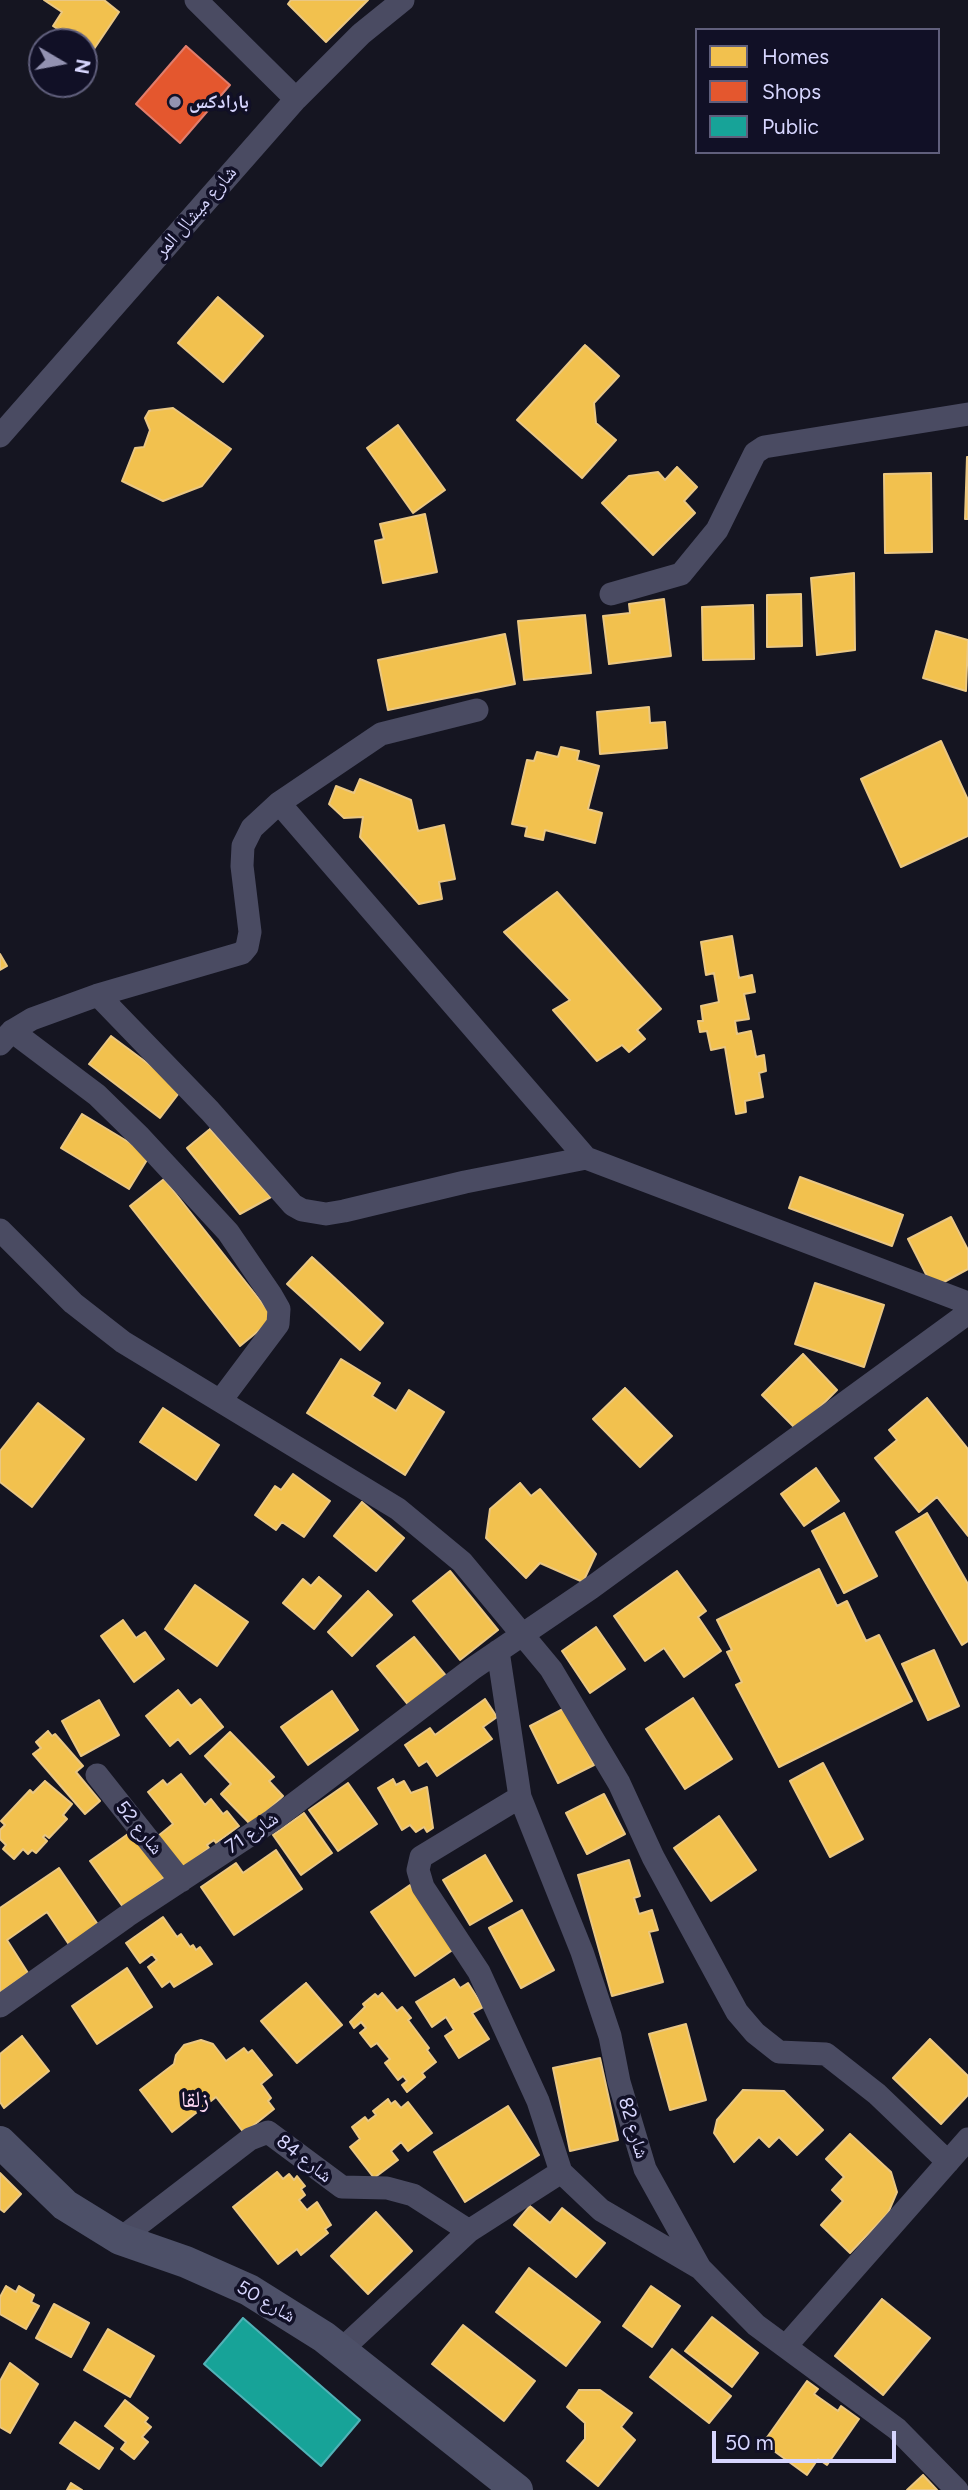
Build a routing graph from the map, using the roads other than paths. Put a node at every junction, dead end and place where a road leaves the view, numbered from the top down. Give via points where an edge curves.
1 (196, 0) edge
2 (404, 0) edge
3 (296, 99) junction
4 (968, 414) edge
5 (0, 436) edge
6 (611, 594) dead end
7 (477, 710) dead end
8 (279, 803) junction
9 (98, 995) junction
10 (6, 1038) edge
11 (586, 1158) junction
12 (0, 1230) edge
13 (968, 1303) edge
14 (968, 1313) edge
15 (221, 1400) junction
16 (524, 1634) junction
17 (498, 1651) junction
18 (97, 1775) dead end
19 (520, 1797) junction
20 (181, 1881) junction
21 (0, 2006) edge
22 (968, 2139) edge
23 (0, 2142) edge
24 (958, 2159) edge
25 (561, 2172) junction
26 (469, 2231) junction
27 (120, 2239) junction
28 (700, 2268) junction
29 (791, 2349) junction
30 (341, 2350) junction
31 (517, 2490) edge
32 (957, 2490) edge

1 - 3 street
2 - 3 street, شارع ميشال المر via 361,34
3 - 5 street, شارع ميشال المر
4 - 6 street via 764,447 755,453 717,530 681,574
7 - 8 street via 381,734
8 - 9 street via 252,828 243,846 250,932 242,953
8 - 11 street
9 - 10 street via 32,1019
9 - 11 street via 302,1210 344,1211
10 - 15 street via 96,1094 228,1232 271,1294 279,1309 278,1324
11 - 13 street
12 - 15 street via 83,1311 123,1342
14 - 16 street, شارع 71
15 - 16 street via 398,1509 462,1562
16 - 17 street, شارع 71
16 - 24 street via 551,1669 619,1783 653,1857 746,2022 779,2052 826,2054
17 - 19 street, شارع 82
17 - 20 street, شارع 71 via 273,1820
18 - 20 street, شارع 52
19 - 25 street via 421,1857 418,1870 424,1887 479,1972 538,2101
19 - 28 street, شارع 82 via 582,1952 645,2169
20 - 21 street, شارع 71
22 - 24 street
23 - 27 street, شارع 50 via 65,2205
24 - 29 street
25 - 26 street
25 - 28 street via 601,2210
26 - 27 street, شارع 84 via 412,2195 387,2188 342,2187 268,2132 250,2139
26 - 30 street
27 - 30 street, شارع 50 via 249,2290
28 - 29 street, شارع 82 via 756,2325
29 - 32 street, شارع 82 via 897,2429
30 - 31 street, شارع 50

